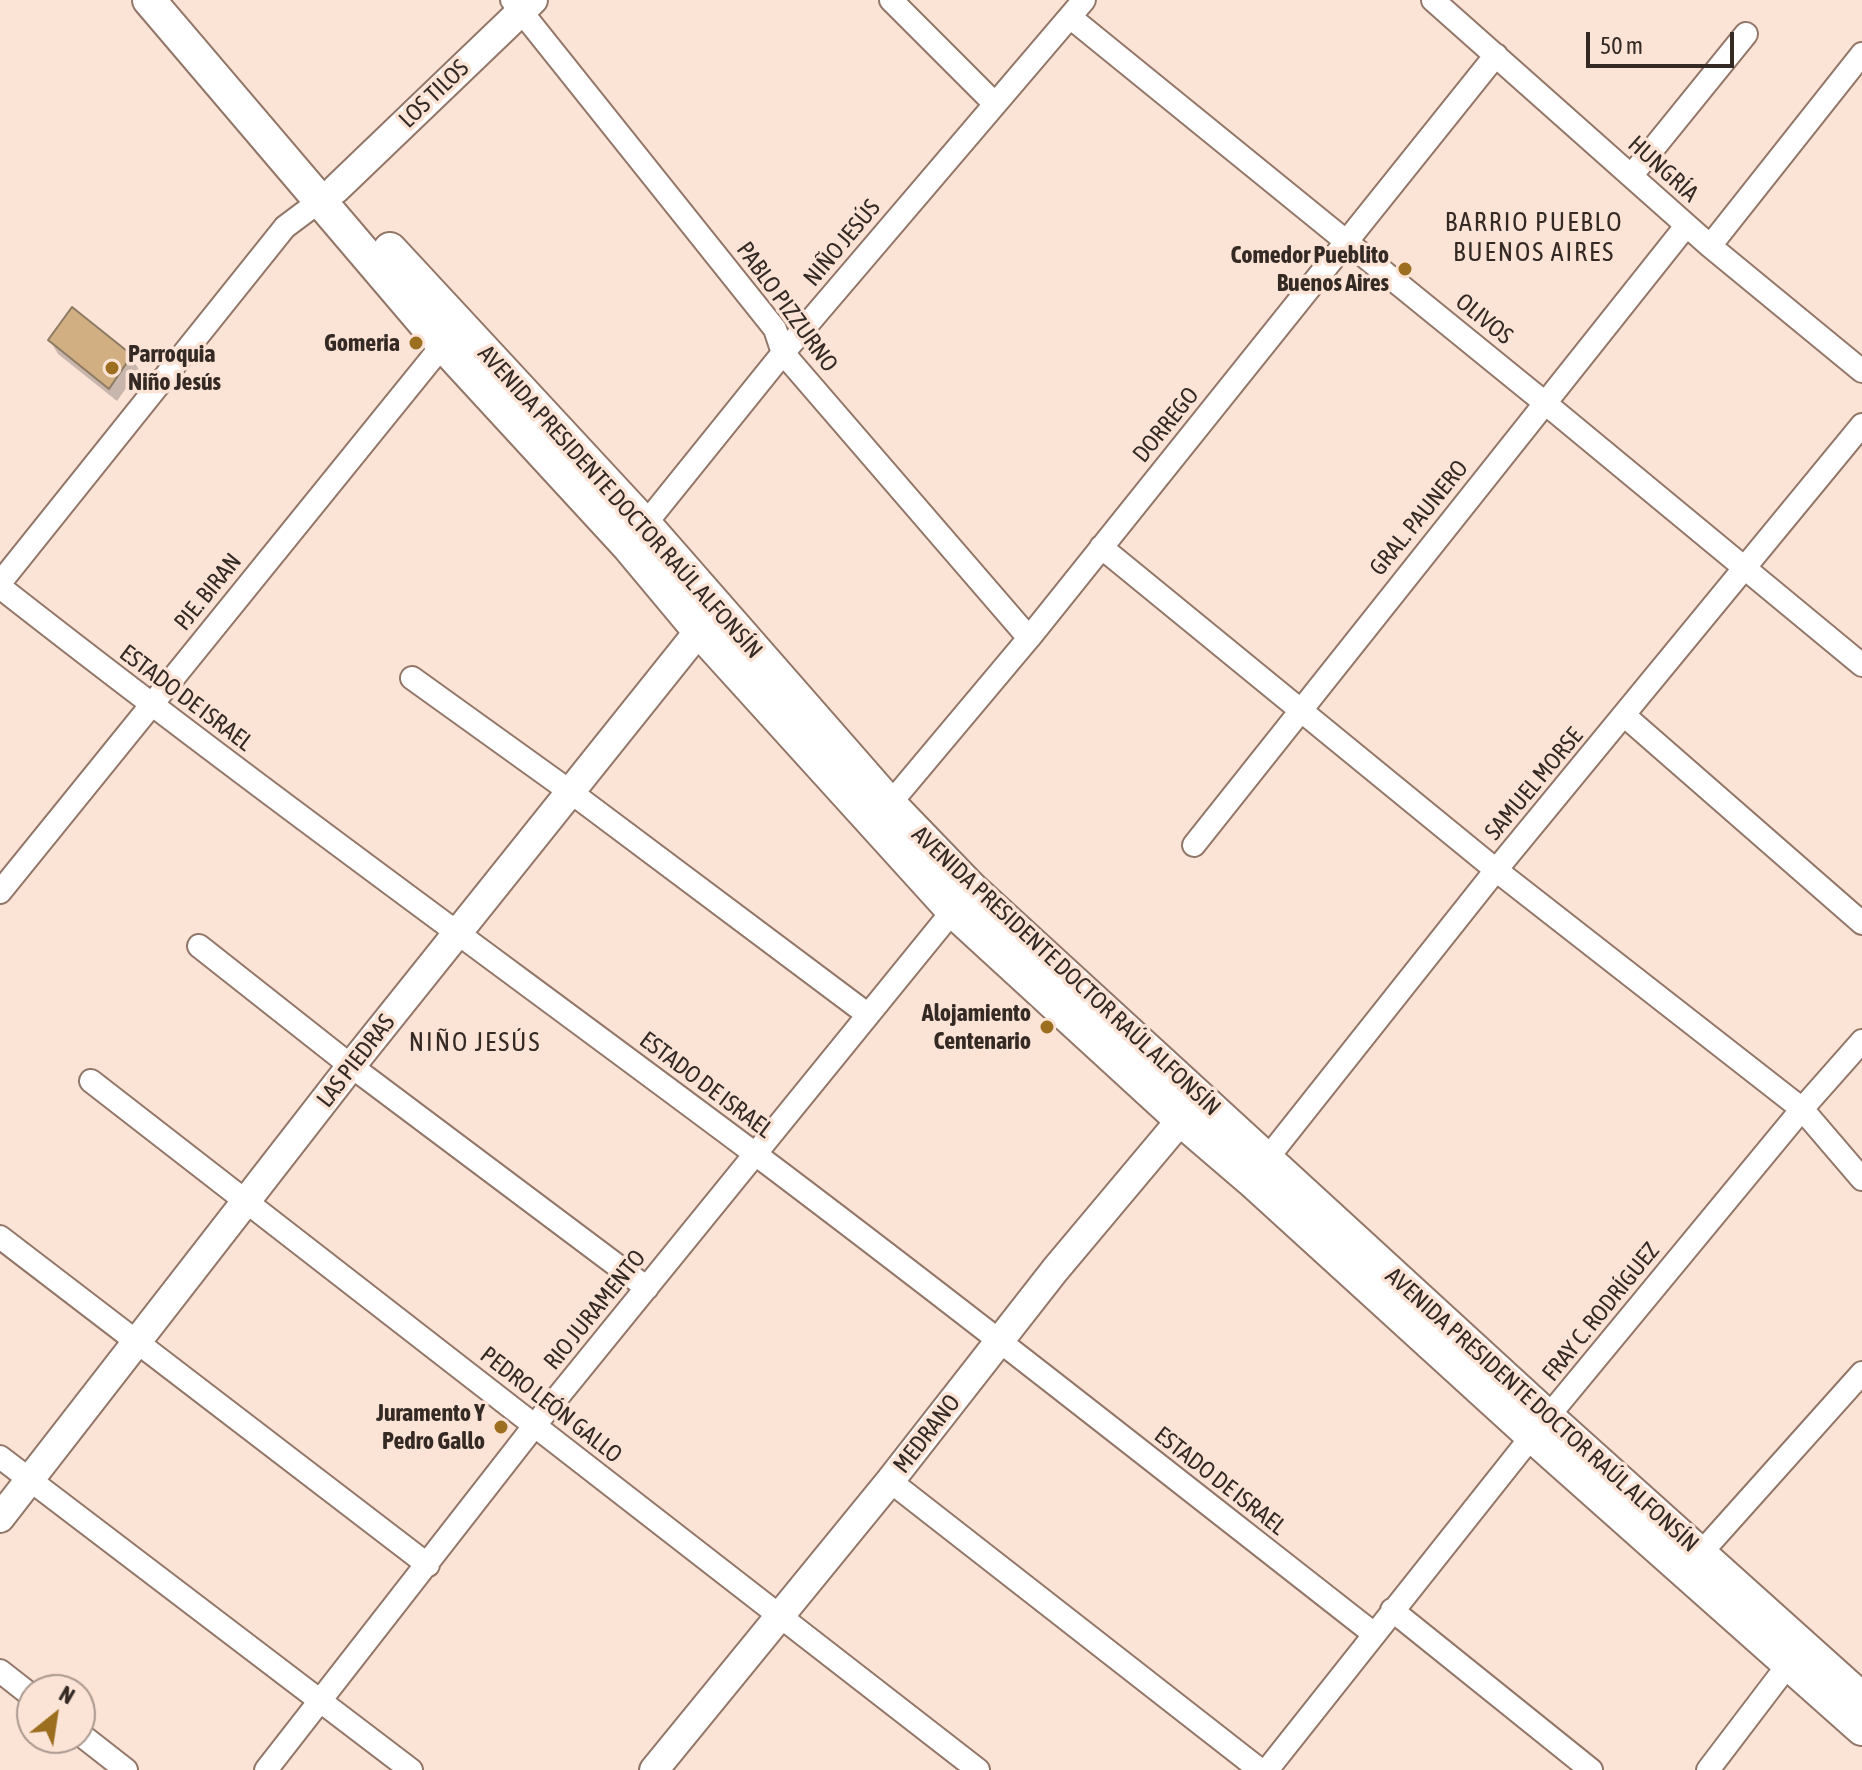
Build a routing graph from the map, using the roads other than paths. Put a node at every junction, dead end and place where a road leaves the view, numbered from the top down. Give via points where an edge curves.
1 (149, 0) edge
2 (175, 0) edge
3 (891, 0) edge
4 (1433, 0) edge
5 (522, 3) edge
6 (1077, 8) edge
7 (1746, 34) dead end
8 (1862, 54) edge
9 (1496, 55) junction
10 (994, 103) junction
11 (1631, 176) junction
12 (328, 194) junction
13 (1686, 226) junction
14 (1347, 241) junction
15 (1710, 246) junction
16 (451, 336) junction
17 (783, 353) junction
18 (1862, 371) edge
19 (1545, 403) junction
20 (1862, 425) edge
21 (636, 535) junction
22 (1101, 547) junction
23 (1746, 569) junction
24 (0, 585) edge
25 (710, 621) junction
26 (1029, 638) junction
27 (1862, 665) edge
28 (412, 678) dead end
29 (150, 705) junction
30 (1299, 709) junction
31 (1625, 716) junction
32 (572, 793) junction
33 (882, 814) junction
34 (1194, 845) dead end
35 (1496, 870) junction
36 (0, 892) edge
37 (962, 900) junction
38 (1862, 923) edge
39 (458, 932) junction
40 (199, 946) dead end
41 (867, 1014) junction
42 (1862, 1041) edge
43 (351, 1066) junction
44 (91, 1081) dead end
45 (1190, 1109) junction
46 (1802, 1109) junction
47 (754, 1153) junction
48 (1259, 1169) junction
49 (1862, 1179) edge
50 (246, 1204) junction
51 (0, 1237) edge
52 (647, 1288) junction
53 (138, 1341) junction
54 (1000, 1342) junction
55 (1862, 1373) edge
56 (535, 1425) junction
57 (1540, 1426) junction
58 (0, 1457) edge
59 (29, 1480) junction
60 (890, 1481) junction
61 (0, 1518) edge
62 (1700, 1554) junction
63 (428, 1565) junction
64 (1392, 1610) junction
65 (778, 1617) junction
66 (1374, 1634) junction
67 (1795, 1655) junction
68 (0, 1671) edge
69 (16, 1684) edge
70 (1862, 1699) edge
71 (319, 1701) junction
72 (1862, 1729) edge
73 (96, 1747) edge
74 (967, 1767) edge
75 (126, 1770) edge
76 (266, 1770) edge
77 (411, 1770) edge
78 (654, 1770) edge
79 (1260, 1770) edge
80 (1267, 1770) edge
81 (1591, 1770) edge
82 (1708, 1770) edge

1 - 12 main road, AVENIDA PRESIDENTE DOCTOR RAÚL ALFONSÍN
2 - 12 main road, AVENIDA PRESIDENTE DOCTOR RAÚL ALFONSÍN
3 - 10 street
4 - 9 street, HUNGRÍA
5 - 12 street, LOS TILOS
5 - 17 street, PABLO PIZZURNO via 775,329
6 - 10 street, NIÑO JESÚS
6 - 14 street, OLIVOS
7 - 11 street
8 - 15 street
9 - 11 street, HUNGRÍA
9 - 14 street, DORREGO
10 - 17 street, NIÑO JESÚS
11 - 13 street, HUNGRÍA
12 - 16 main road, AVENIDA PRESIDENTE DOCTOR RAÚL ALFONSÍN
12 - 24 street via 285,227
13 - 15 street, HUNGRÍA
13 - 19 street, GRAL. PAUNERO
14 - 19 street, OLIVOS
14 - 22 street, DORREGO
15 - 18 street, HUNGRÍA
16 - 21 main road, AVENIDA PRESIDENTE DOCTOR RAÚL ALFONSÍN
16 - 29 street, PJE. BIRAN
17 - 21 street, NIÑO JESÚS
17 - 26 street, PABLO PIZZURNO
19 - 23 street, OLIVOS
19 - 30 street, GRAL. PAUNERO
20 - 23 street, SAMUEL MORSE
21 - 25 main road, AVENIDA PRESIDENTE DOCTOR RAÚL ALFONSÍN
22 - 26 street, DORREGO
22 - 30 street
23 - 27 street, OLIVOS
23 - 31 street, SAMUEL MORSE
24 - 29 street, ESTADO DE ISRAEL
25 - 32 street, LAS PIEDRAS
25 - 33 main road, AVENIDA PRESIDENTE DOCTOR RAÚL ALFONSÍN
26 - 33 street, DORREGO
28 - 32 street
29 - 36 street, PJE. BIRAN
29 - 39 street, ESTADO DE ISRAEL
30 - 34 street, GRAL. PAUNERO
30 - 35 street
31 - 35 street, SAMUEL MORSE
31 - 38 street
32 - 39 street, LAS PIEDRAS
32 - 41 street
33 - 37 main road, AVENIDA PRESIDENTE DOCTOR RAÚL ALFONSÍN
35 - 46 street
35 - 48 street, SAMUEL MORSE
37 - 41 street, RIO JURAMENTO
37 - 45 main road, AVENIDA PRESIDENTE DOCTOR RAÚL ALFONSÍN
39 - 43 street, LAS PIEDRAS
39 - 47 street, ESTADO DE ISRAEL
40 - 43 street
41 - 47 street, RIO JURAMENTO
42 - 46 street, FRAY C. RODRÍGUEZ
43 - 50 street, LAS PIEDRAS
43 - 52 street
44 - 50 street, PEDRO LEÓN GALLO
45 - 48 main road, AVENIDA PRESIDENTE DOCTOR RAÚL ALFONSÍN
45 - 54 street, MEDRANO
46 - 49 street
46 - 57 street, FRAY C. RODRÍGUEZ
47 - 52 street, RIO JURAMENTO
47 - 54 street, ESTADO DE ISRAEL
48 - 57 main road, AVENIDA PRESIDENTE DOCTOR RAÚL ALFONSÍN
50 - 53 street, LAS PIEDRAS
50 - 56 street, PEDRO LEÓN GALLO
51 - 53 street
52 - 56 street, RIO JURAMENTO
53 - 59 street, LAS PIEDRAS
53 - 63 street
54 - 60 street, MEDRANO
54 - 66 street, ESTADO DE ISRAEL
55 - 62 street
56 - 63 street, RIO JURAMENTO
56 - 65 street, PEDRO LEÓN GALLO
57 - 62 main road, AVENIDA PRESIDENTE DOCTOR RAÚL ALFONSÍN
57 - 64 street, FRAY C. RODRÍGUEZ
57 - 67 main road, AVENIDA PRESIDENTE DOCTOR RAÚL ALFONSÍN
58 - 59 street
59 - 61 street, LAS PIEDRAS
59 - 71 street
60 - 65 street, MEDRANO
60 - 79 street
62 - 67 main road, AVENIDA PRESIDENTE DOCTOR RAÚL ALFONSÍN
63 - 71 street, RIO JURAMENTO
64 - 66 street, FRAY C. RODRÍGUEZ
64 - 81 street
65 - 74 street, PEDRO LEÓN GALLO
65 - 78 street, MEDRANO
66 - 80 street, FRAY C. RODRÍGUEZ
67 - 70 main road, AVENIDA PRESIDENTE DOCTOR RAÚL ALFONSÍN
67 - 72 main road, AVENIDA PRESIDENTE DOCTOR RAÚL ALFONSÍN
67 - 82 street
68 - 69 street
71 - 76 street, RIO JURAMENTO
71 - 77 street
73 - 75 street

